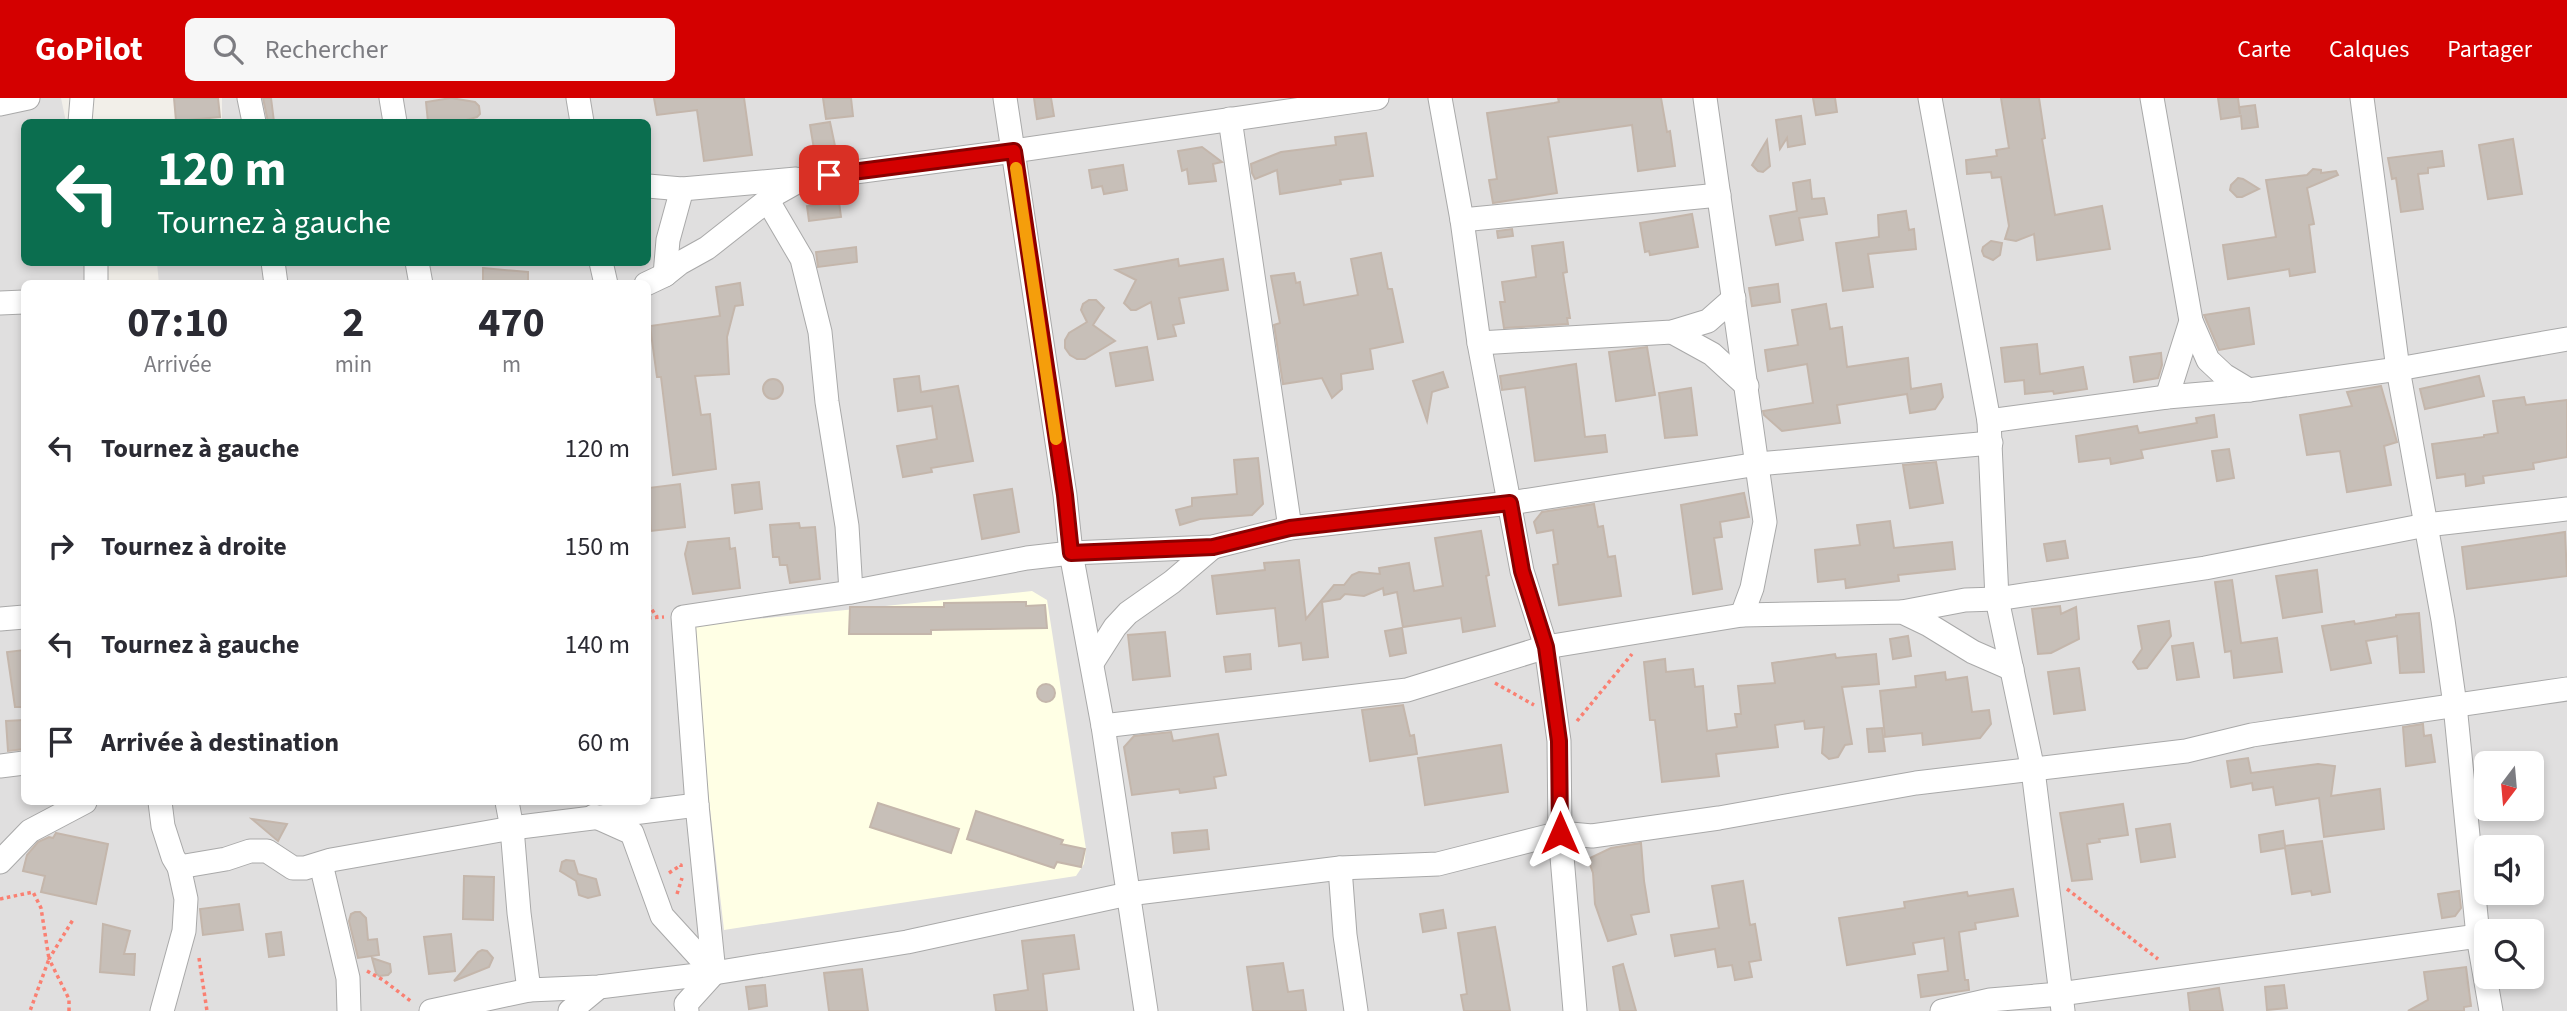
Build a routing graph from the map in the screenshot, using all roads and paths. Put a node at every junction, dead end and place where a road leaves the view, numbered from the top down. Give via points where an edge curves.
1 (28, 98) edge
2 (82, 98) edge
3 (249, 98) edge
4 (391, 98) edge
5 (578, 98) edge
6 (1005, 98) edge
7 (1377, 98) edge
8 (1440, 98) edge
9 (1705, 98) edge
10 (1930, 98) edge
11 (2152, 98) edge
12 (2362, 98) edge
13 (0, 104) edge
14 (80, 119) edge
15 (253, 119) edge
16 (394, 119) edge
17 (582, 119) edge
18 (1230, 120) junction
19 (1014, 151) junction
20 (802, 179) junction
21 (651, 187) edge
22 (681, 189) junction
23 (1719, 195) junction
24 (768, 201) junction
25 (1462, 220) junction
26 (655, 279) edge
27 (1734, 298) junction
28 (21, 302) edge
29 (0, 303) edge
30 (2190, 321) junction
31 (1672, 332) junction
32 (2567, 339) edge
33 (1479, 343) junction
34 (2398, 369) junction
35 (1747, 386) junction
36 (2249, 390) junction
37 (2167, 397) junction
38 (1990, 432) junction
39 (1758, 464) junction
40 (1510, 503) junction
41 (2567, 509) edge
42 (2426, 525) junction
43 (1290, 528) junction
44 (1213, 547) junction
45 (1071, 553) junction
46 (851, 592) junction
47 (1997, 599) junction
48 (651, 608) edge
49 (1902, 612) junction
50 (1742, 615) junction
51 (21, 617) edge
52 (657, 617) dead end
53 (0, 619) edge
54 (1655, 629) junction
55 (1546, 647) junction
56 (1092, 663) junction
57 (2012, 669) junction
58 (1471, 670) junction
59 (2567, 689) edge
60 (2455, 705) junction
61 (1535, 706) dead end
62 (1102, 726) junction
63 (1559, 741) junction
64 (2033, 770) junction
65 (697, 804) junction
66 (79, 805) edge
67 (161, 805) edge
68 (508, 805) edge
69 (593, 816) junction
70 (512, 828) junction
71 (1560, 833) junction
72 (0, 862) edge
73 (321, 864) junction
74 (179, 867) junction
75 (1340, 868) junction
76 (2045, 872) junction
77 (1128, 894) junction
78 (0, 899) edge
79 (74, 918) dead end
80 (2476, 919) edge
81 (184, 931) junction
82 (2474, 937) edge
83 (49, 959) junction
84 (714, 973) junction
85 (2182, 978) junction
86 (364, 979) dead end
87 (599, 987) junction
88 (529, 989) junction
89 (2487, 989) edge
90 (2062, 1002) edge
91 (422, 1007) edge
92 (1575, 1008) edge
93 (30, 1011) edge
94 (69, 1011) edge
95 (162, 1011) edge
96 (207, 1011) edge
97 (349, 1011) edge
98 (570, 1011) edge
99 (687, 1011) edge
100 (1146, 1011) edge
101 (1356, 1011) edge
102 (1942, 1011) edge
103 (2491, 1011) edge

1 - 13 street
2 - 14 street
3 - 15 street
4 - 16 street
5 - 17 street
6 - 19 street
7 - 18 street
8 - 25 street
9 - 23 street
10 - 38 street
11 - 30 street
12 - 34 street
18 - 19 street
18 - 43 street
19 - 20 street
19 - 45 street
20 - 22 street
20 - 24 street
21 - 22 street
22 - 26 street
23 - 25 street
23 - 27 street
24 - 26 street
24 - 46 street via 802,259 820,332 847,526
25 - 33 street
27 - 31 street via 1708,321
27 - 35 street
28 - 29 street
30 - 36 street via 2207,360
30 - 37 street
31 - 33 street
31 - 35 street via 1712,354
32 - 34 street
33 - 40 street
34 - 36 street
34 - 42 street
35 - 39 street
36 - 37 street
37 - 38 street
38 - 39 street
38 - 47 street
39 - 40 street
39 - 50 street via 1765,522
40 - 43 street
40 - 55 street via 1522,571
41 - 42 street
42 - 47 street via 2205,568
42 - 60 street
43 - 44 street
44 - 45 street
44 - 56 street via 1128,613
45 - 46 street
45 - 56 street
46 - 65 street via 683,617
47 - 49 street
47 - 57 street
48 - 52 path
49 - 50 street
49 - 57 street
50 - 54 street
51 - 53 street
54 - 55 street
54 - 63 path
55 - 58 street
55 - 63 street
56 - 62 street
57 - 64 street
58 - 61 path
58 - 62 street via 1407,690
59 - 60 street
60 - 64 street via 2252,735 2186,751
60 - 80 street
62 - 77 street
63 - 71 street
64 - 71 street via 1916,783 1592,836
64 - 76 street
65 - 69 street
65 - 84 street
66 - 72 street via 30,831
67 - 74 street via 166,836
68 - 70 street
69 - 70 street
69 - 84 street via 632,833 662,916
70 - 73 street
70 - 88 street
71 - 75 street via 1438,864
71 - 92 street
73 - 74 street via 293,868 267,851 250,851
73 - 97 street via 348,978
74 - 81 street via 186,899
75 - 77 street
75 - 101 street
76 - 85 path
76 - 90 street
77 - 84 street via 907,942
77 - 100 street
78 - 83 path via 33,892 41,908
79 - 83 path
81 - 95 street
81 - 96 path via 198,952
82 - 85 street
83 - 93 path
83 - 94 path via 69,999
84 - 87 street
84 - 99 street via 686,1004
85 - 90 street
86 - 91 path via 367,971
87 - 88 street
87 - 98 street
88 - 91 street
89 - 103 street
90 - 102 street via 1990,1000

